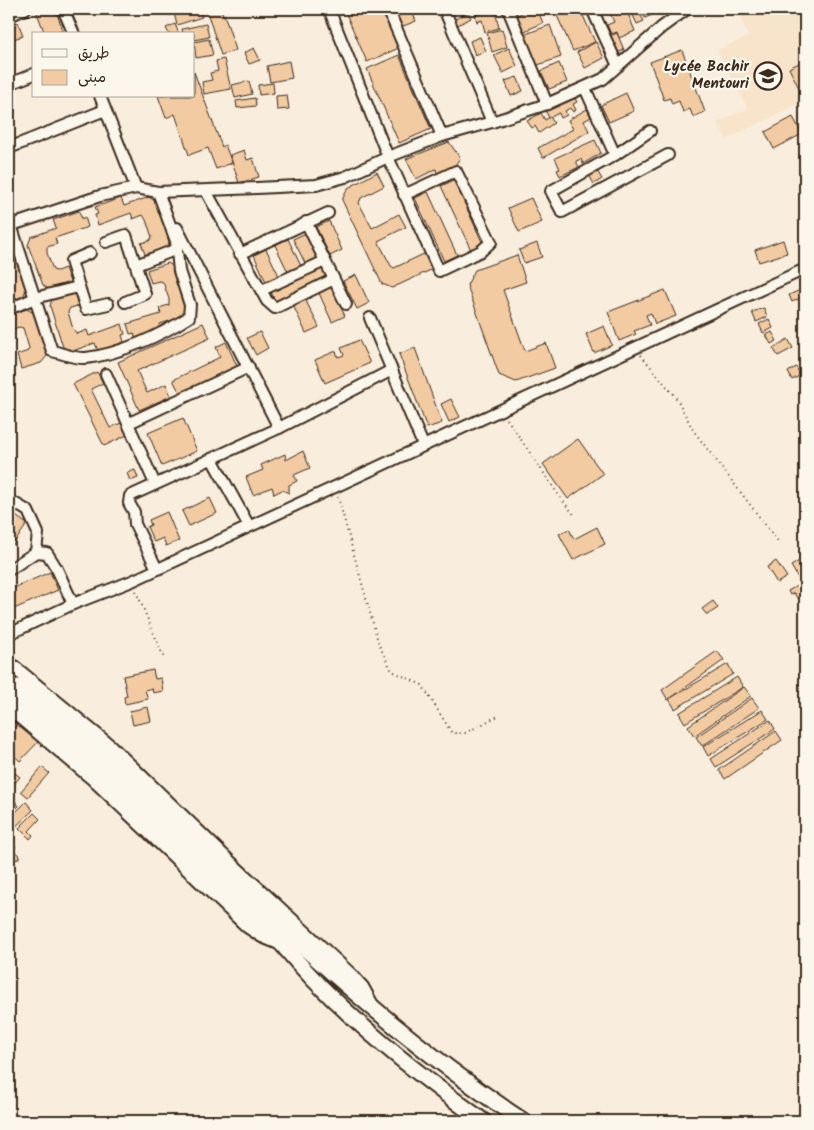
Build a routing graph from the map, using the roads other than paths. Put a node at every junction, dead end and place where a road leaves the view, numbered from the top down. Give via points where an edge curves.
1 (25, 9) edge
2 (63, 9) edge
3 (329, 9) edge
4 (388, 9) edge
5 (444, 9) edge
6 (508, 9) edge
7 (592, 9) edge
8 (687, 9) edge
9 (9, 16) edge
10 (73, 32) edge
11 (618, 66) junction
12 (32, 75) edge
13 (9, 84) edge
14 (585, 88) junction
15 (101, 98) edge
16 (547, 104) junction
17 (105, 110) junction
18 (492, 122) junction
19 (650, 131) dead end
20 (442, 136) junction
21 (9, 148) edge
22 (615, 155) junction
23 (668, 155) dead end
24 (388, 157) junction
25 (136, 188) junction
26 (206, 191) junction
27 (158, 192) junction
28 (404, 195) junction
29 (328, 213) dead end
30 (306, 222) junction
31 (10, 225) edge
32 (106, 242) dead end
33 (177, 249) junction
34 (90, 253) dead end
35 (240, 254) junction
36 (325, 261) junction
37 (136, 265) junction
38 (805, 269) edge
39 (334, 279) junction
40 (78, 287) junction
41 (262, 290) junction
42 (35, 298) junction
43 (125, 302) dead end
44 (108, 304) dead end
45 (346, 304) dead end
46 (9, 309) edge
47 (370, 318) dead end
48 (249, 367) junction
49 (392, 370) junction
50 (106, 374) dead end
51 (129, 423) junction
52 (279, 428) junction
53 (423, 445) junction
54 (212, 459) junction
55 (155, 484) junction
56 (9, 500) edge
57 (249, 526) junction
58 (36, 552) junction
59 (157, 569) junction
60 (9, 570) edge
61 (73, 604) junction
62 (9, 632) edge
63 (9, 664) edge
64 (12, 697) edge
65 (373, 1007) junction
66 (483, 1121) edge
67 (523, 1121) edge

1 - 9 street
2 - 10 street
3 - 24 street
4 - 20 street
5 - 18 street
6 - 16 street
7 - 11 street
8 - 11 street
11 - 14 street
12 - 13 street
14 - 16 street
14 - 22 street
15 - 17 street
16 - 18 street
17 - 21 street
17 - 25 street
18 - 20 street
19 - 22 street
20 - 24 street
22 - 23 street via 551,191 562,212
24 - 26 street via 345,177 316,185
24 - 28 street
25 - 27 street
25 - 31 street
26 - 27 street
26 - 35 street
27 - 33 street
27 - 48 street
28 - 28 street via 439,271 482,251 491,242 456,171
29 - 30 street
30 - 35 street
30 - 36 street
31 - 42 street
32 - 37 street via 126,235
33 - 37 street
33 - 42 street via 179,271 190,305 189,317 169,330 123,349 84,358 52,350
34 - 40 street via 71,261
35 - 41 street
36 - 39 street
36 - 41 street
37 - 43 street via 145,294
38 - 53 street
39 - 41 street via 275,308
39 - 45 street
40 - 42 street
40 - 44 street via 86,309
42 - 46 street
47 - 49 street
48 - 51 street
48 - 52 street
49 - 52 street
49 - 53 street
50 - 51 street
51 - 55 street
52 - 54 street
53 - 57 street
54 - 55 street
54 - 57 street
55 - 59 street via 130,496 129,503 135,524
56 - 58 street via 28,512 38,533
57 - 59 street
58 - 60 street
58 - 61 street via 47,553
59 - 61 street
61 - 62 street
63 - 65 main road via 111,747 351,975
64 - 65 highway via 120,771 264,910
64 - 66 highway via 114,782 356,1020
65 - 67 highway via 435,1058

